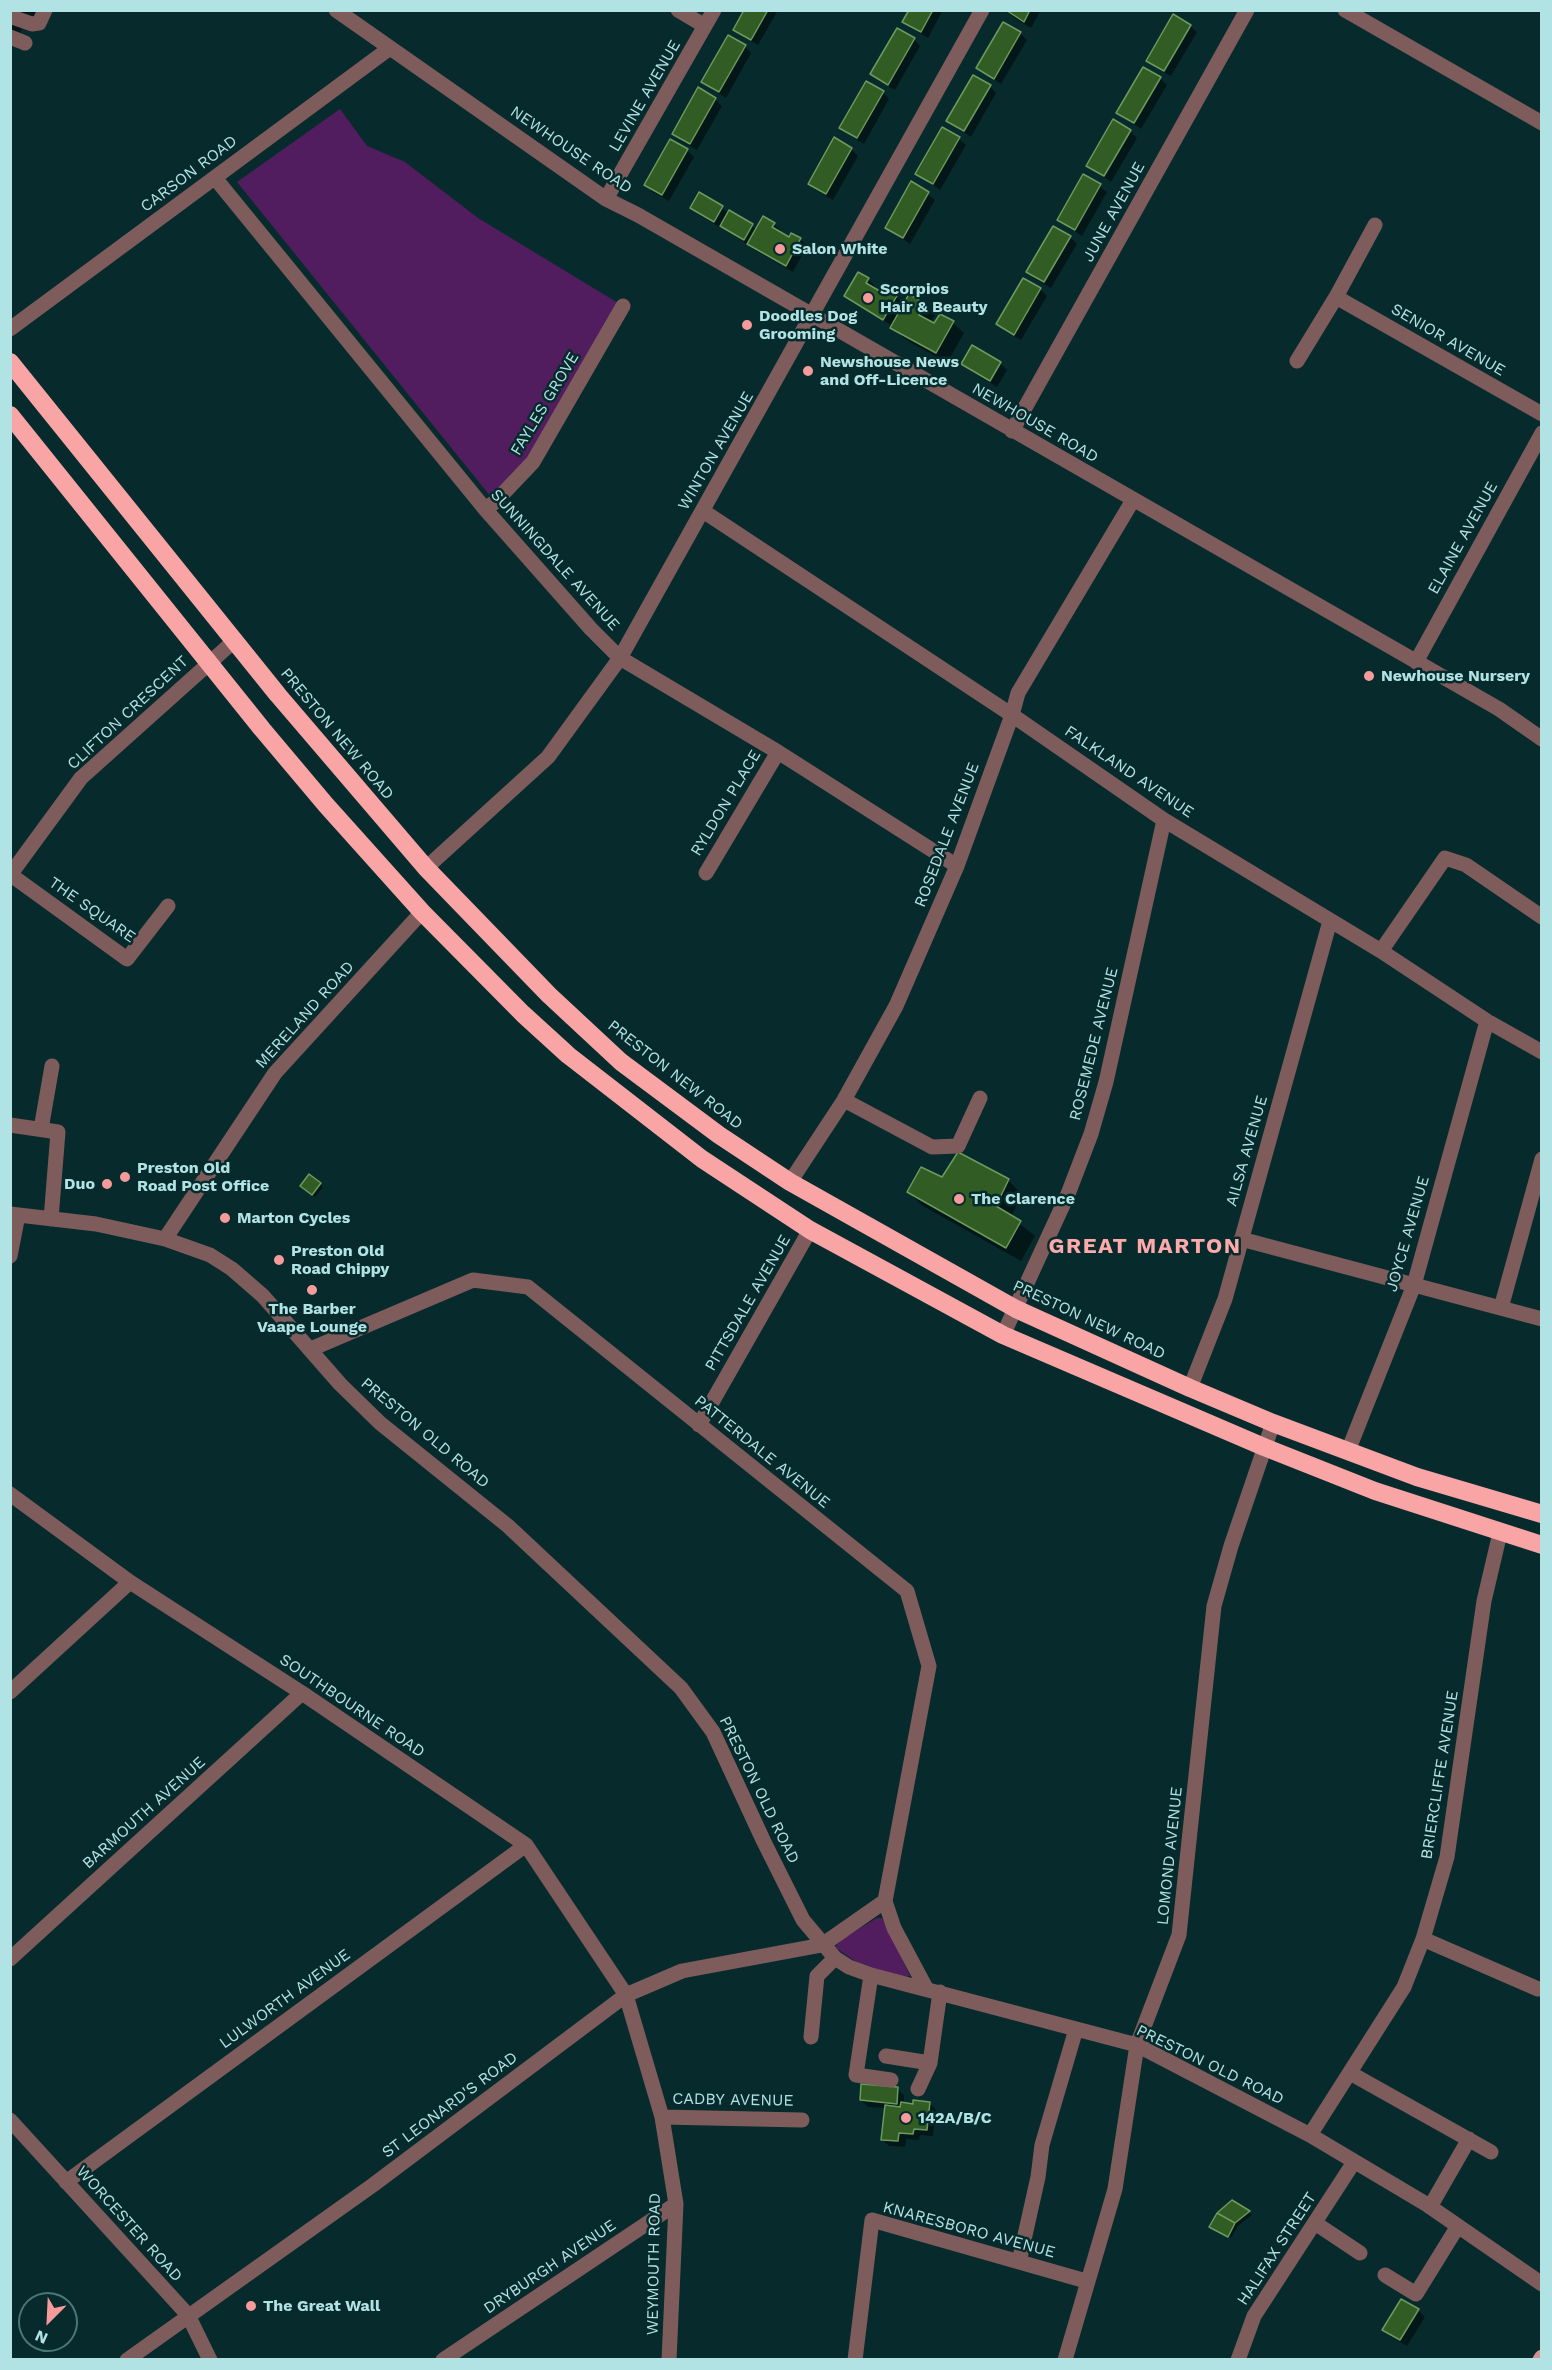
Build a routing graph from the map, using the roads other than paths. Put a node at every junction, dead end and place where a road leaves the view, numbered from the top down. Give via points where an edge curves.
1 (45, 10) edge
2 (336, 10) edge
3 (678, 10) edge
4 (714, 10) edge
5 (982, 10) edge
6 (1247, 10) edge
7 (1345, 10) edge
8 (12, 17) dead end
9 (705, 26) junction
10 (10, 37) edge
11 (25, 43) dead end
12 (390, 48) junction
13 (1542, 123) edge
14 (215, 178) junction
15 (606, 199) junction
16 (1376, 225) dead end
17 (1336, 297) junction
18 (623, 306) dead end
19 (813, 316) junction
20 (10, 329) edge
21 (1297, 361) dead end
22 (10, 362) edge
23 (1542, 414) edge
24 (10, 415) edge
25 (1012, 431) junction
26 (1542, 433) edge
27 (1133, 500) junction
28 (485, 509) junction
29 (703, 511) junction
30 (234, 641) junction
31 (620, 658) junction
32 (1416, 662) junction
33 (209, 663) junction
34 (1012, 715) junction
35 (1542, 739) edge
36 (778, 752) junction
37 (1164, 820) junction
38 (957, 866) junction
39 (426, 868) junction
40 (706, 873) dead end
41 (11, 875) edge
42 (168, 906) dead end
43 (422, 912) junction
44 (1542, 917) edge
45 (1330, 921) junction
46 (1381, 951) junction
47 (1487, 1021) junction
48 (1542, 1052) edge
49 (52, 1066) dead end
50 (980, 1098) dead end
51 (844, 1100) junction
52 (10, 1125) edge
53 (41, 1129) junction
54 (1542, 1159) edge
55 (790, 1182) junction
56 (14, 1215) edge
57 (51, 1219) junction
58 (810, 1230) junction
59 (165, 1239) junction
60 (1241, 1239) junction
61 (10, 1256) edge
62 (1414, 1285) junction
63 (1501, 1308) junction
64 (1016, 1309) junction
65 (1542, 1319) edge
66 (1003, 1335) junction
67 (310, 1348) junction
68 (1190, 1388) junction
69 (1273, 1423) junction
70 (699, 1425) junction
71 (1264, 1448) junction
72 (1348, 1451) junction
73 (10, 1494) edge
74 (1542, 1514) edge
75 (1500, 1533) junction
76 (1542, 1545) edge
77 (130, 1582) junction
78 (10, 1692) edge
79 (302, 1693) junction
80 (526, 1845) junction
81 (885, 1901) junction
82 (1423, 1939) junction
83 (822, 1945) junction
84 (835, 1958) junction
85 (10, 1959) edge
86 (871, 1975) junction
87 (1538, 1989) dead end
88 (933, 1990) junction
89 (626, 1995) junction
90 (1076, 2029) junction
91 (812, 2037) dead end
92 (1137, 2045) junction
93 (886, 2056) dead end
94 (930, 2063) junction
95 (1350, 2073) junction
96 (891, 2080) dead end
97 (918, 2089) dead end
98 (662, 2117) junction
99 (10, 2120) edge
100 (802, 2120) dead end
101 (1310, 2135) junction
102 (1469, 2139) junction
103 (1491, 2152) dead end
104 (1354, 2162) junction
105 (66, 2182) junction
106 (676, 2204) junction
107 (1430, 2207) junction
108 (1315, 2223) junction
109 (1458, 2226) junction
110 (1360, 2253) dead end
111 (1019, 2262) junction
112 (1385, 2275) dead end
113 (1086, 2281) junction
114 (1542, 2284) edge
115 (188, 2315) junction
116 (127, 2360) edge
117 (210, 2360) edge
118 (443, 2360) edge
119 (669, 2360) edge
120 (855, 2360) edge
121 (1065, 2360) edge
122 (1238, 2360) edge

1 - 8 street via 39,23
2 - 12 street, NEWHOUSE ROAD
3 - 9 street
4 - 9 street, LEVINE AVENUE
5 - 19 street, WINTON AVENUE
6 - 25 street, JUNE AVENUE
7 - 13 street
9 - 15 street, LEVINE AVENUE
10 - 11 street
12 - 14 street, CARSON ROAD
12 - 15 street, NEWHOUSE ROAD
14 - 20 street, CARSON ROAD
14 - 28 street, SUNNINGDALE AVENUE
15 - 19 street, NEWHOUSE ROAD
16 - 17 street
17 - 21 street
17 - 23 street, SENIOR AVENUE
18 - 28 street, FAYLES GROVE via 534,462
19 - 25 street, NEWHOUSE ROAD
19 - 29 street, WINTON AVENUE
22 - 30 highway, PRESTON NEW ROAD
24 - 33 highway
25 - 27 street, NEWHOUSE ROAD
26 - 32 street, ELAINE AVENUE
27 - 32 street, NEWHOUSE ROAD
27 - 34 street, ROSEDALE AVENUE via 1018,693
28 - 31 street, SUNNINGDALE AVENUE
29 - 31 street, WINTON AVENUE
29 - 34 street, FALKLAND AVENUE
30 - 33 street, CLIFTON CRESCENT
30 - 39 highway, PRESTON NEW ROAD
31 - 36 street, SUNNINGDALE AVENUE
31 - 39 street, WINTON AVENUE via 548,757
32 - 35 street, NEWHOUSE ROAD via 1499,708
33 - 41 street, CLIFTON CRESCENT via 81,778
33 - 43 highway via 326,805
34 - 37 street, FALKLAND AVENUE
34 - 38 street, ROSEDALE AVENUE
36 - 38 street, SUNNINGDALE AVENUE
36 - 40 street, RYLDON PLACE
37 - 45 street, FALKLAND AVENUE
37 - 64 street, ROSEMEDE AVENUE via 1094,1124 1068,1194
38 - 51 street, ROSEDALE AVENUE via 896,1006
39 - 55 highway, PRESTON NEW ROAD via 549,995 621,1062
41 - 42 street, THE SQUARE via 127,960
43 - 58 highway via 568,1055 702,1159
43 - 59 street, MERELAND ROAD via 275,1073
44 - 46 street via 1466,865 1445,858
45 - 46 street, FALKLAND AVENUE
45 - 60 street, AILSA AVENUE
46 - 47 street, FALKLAND AVENUE
47 - 48 street, FALKLAND AVENUE
47 - 62 street, JOYCE AVENUE
49 - 53 street
50 - 51 street via 958,1146 932,1147
51 - 55 street, ROSEDALE AVENUE
52 - 53 street
53 - 57 street via 58,1132
54 - 63 street
55 - 64 highway, PRESTON NEW ROAD
56 - 57 street, PRESTON OLD ROAD
56 - 61 street
57 - 59 street, PRESTON OLD ROAD
58 - 66 highway
58 - 70 street, PITTSDALE AVENUE
59 - 67 street, PRESTON OLD ROAD via 210,1255 232,1269 263,1296
60 - 62 street
60 - 68 street, AILSA AVENUE via 1225,1299
62 - 63 street
62 - 72 street, JOYCE AVENUE
63 - 65 street
64 - 66 street, ROSEMEDE AVENUE
64 - 68 highway, PRESTON NEW ROAD
66 - 71 highway
67 - 70 street, PATTERDALE AVENUE via 473,1280 528,1287
67 - 83 street, PRESTON OLD ROAD via 380,1423 508,1526 681,1688 713,1731 803,1920
68 - 69 highway, PRESTON NEW ROAD
69 - 71 street, LOMOND AVENUE
69 - 72 highway, PRESTON NEW ROAD
70 - 81 street, PATTERDALE AVENUE via 907,1591 929,1666
71 - 75 highway
71 - 92 street, LOMOND AVENUE via 1214,1606 1179,1935
72 - 74 highway, PRESTON NEW ROAD via 1417,1477
73 - 77 street, SOUTHBOURNE ROAD
75 - 76 highway
75 - 82 street, BRIERCLIFFE AVENUE via 1484,1601 1447,1857
77 - 78 street
77 - 79 street, SOUTHBOURNE ROAD
79 - 80 street, SOUTHBOURNE ROAD
79 - 85 street, BARMOUTH AVENUE
80 - 89 street, SOUTHBOURNE ROAD
80 - 105 street, LULWORTH AVENUE
81 - 83 street
81 - 88 street, PATTERDALE AVENUE via 894,1928
82 - 87 street
82 - 95 street, BRIERCLIFFE AVENUE via 1404,1987
83 - 84 street, PRESTON OLD ROAD
83 - 89 street, ST LEONARD'S ROAD via 682,1971
84 - 86 street, PRESTON OLD ROAD via 849,1968
84 - 91 street via 817,1976
86 - 88 street, PRESTON OLD ROAD
86 - 96 street via 856,2075
88 - 90 street, PRESTON OLD ROAD
88 - 94 street
89 - 98 street, WEYMOUTH ROAD
89 - 115 street, ST LEONARD'S ROAD via 373,2185
90 - 92 street, PRESTON OLD ROAD
90 - 111 street via 1042,2145
92 - 101 street, PRESTON OLD ROAD
92 - 113 street, LOMOND AVENUE via 1114,2189
93 - 94 street
94 - 97 street
95 - 101 street, BRIERCLIFFE AVENUE
95 - 102 street
98 - 100 street, CADBY AVENUE
98 - 106 street, WEYMOUTH ROAD
99 - 105 street, WORCESTER ROAD
101 - 104 street, PRESTON OLD ROAD
102 - 103 street
102 - 107 street
104 - 107 street, PRESTON OLD ROAD
104 - 108 street, HALIFAX STREET
105 - 115 street, WORCESTER ROAD
106 - 118 street, DRYBURGH AVENUE
106 - 119 street, WEYMOUTH ROAD
107 - 109 street, PRESTON OLD ROAD
108 - 110 street
108 - 122 street, HALIFAX STREET via 1254,2316
109 - 112 street via 1416,2294
109 - 114 street, PRESTON OLD ROAD
111 - 113 street, KNARESBORO AVENUE
111 - 120 street, KNARESBORO AVENUE via 872,2220
113 - 121 street, LOMOND AVENUE
115 - 116 street, ST LEONARD'S ROAD
115 - 117 street, WORCESTER ROAD

